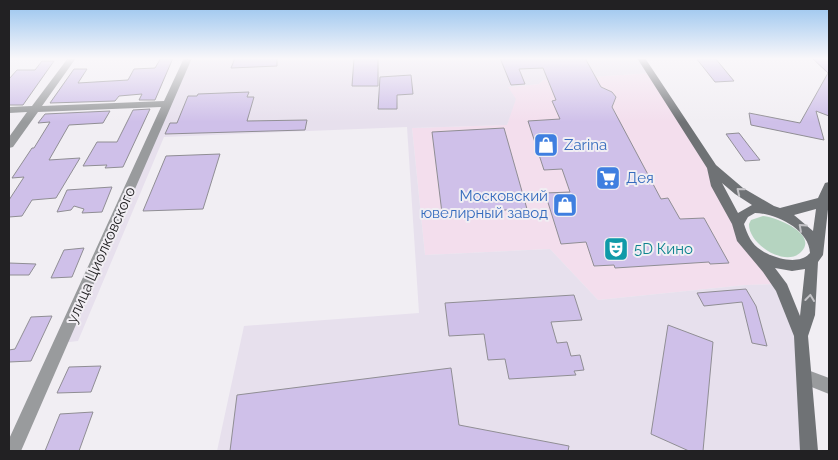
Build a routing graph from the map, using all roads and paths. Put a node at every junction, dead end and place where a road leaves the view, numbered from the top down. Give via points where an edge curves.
1 (56, 79) edge
2 (179, 79) edge
3 (655, 79) edge
4 (168, 104) junction
5 (9, 110) edge
6 (34, 110) junction
7 (9, 144) edge
8 (712, 168) junction
9 (829, 186) edge
10 (823, 201) junction
11 (775, 211) junction
12 (738, 224) junction
13 (753, 250) junction
14 (814, 254) junction
15 (801, 336) junction
16 (805, 377) junction
17 (829, 386) edge
18 (12, 451) edge
19 (809, 451) edge

1 - 6 street
2 - 4 street, улица Циолковского
3 - 8 main road
4 - 6 street
4 - 18 street, улица Циолковского
5 - 6 street
6 - 7 street
11 -> 8 main road via 739,191
8 - 12 main road via 717,186
9 - 10 main road
10 - 11 main road via 812,206
10 - 14 main road
11 - 12 main road via 748,211
14 -> 11 main road via 815,242 805,228
12 - 13 main road via 741,237
13 - 14 main road via 771,261 791,266 799,266
13 - 15 main road via 782,288
15 -> 14 main road via 808,315
15 - 16 main road
16 - 17 street
16 - 19 main road

